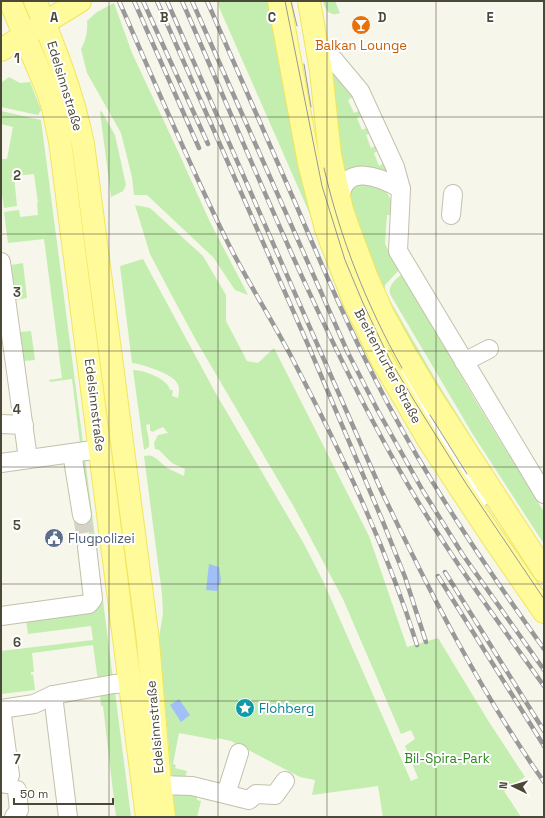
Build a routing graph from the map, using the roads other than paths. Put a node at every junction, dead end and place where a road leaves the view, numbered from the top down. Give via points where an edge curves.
1 (80, 1) edge
2 (279, 1) edge
3 (289, 1) edge
4 (309, 1) edge
5 (37, 2) edge
6 (9, 14) edge
7 (45, 24) junction
8 (25, 36) junction
9 (316, 45) junction
10 (1, 50) edge
11 (296, 90) junction
12 (336, 182) junction
13 (401, 189) junction
14 (453, 194) dead end
15 (451, 215) dead end
16 (1, 262) edge
17 (4, 308) edge
18 (489, 350) dead end
19 (464, 362) junction
20 (1, 424) edge
21 (24, 425) junction
22 (100, 449) junction
23 (72, 453) junction
24 (28, 459) junction
25 (1, 463) edge
26 (544, 494) edge
27 (82, 515) tunnel mouth
28 (87, 548) tunnel mouth
29 (544, 571) edge
30 (544, 594) edge
31 (544, 612) edge
32 (1, 616) edge
33 (130, 683) junction
34 (53, 695) junction
35 (1, 709) edge
36 (239, 753) dead end
37 (285, 781) dead end
38 (160, 786) junction
39 (226, 794) junction
40 (14, 817) edge
41 (68, 817) edge
42 (147, 817) edge
43 (164, 817) edge

1 - 7 main road
2 - 11 main road, Breitenfurter Straße
3 - 12 street, Breitenfurter Straße via 310,117
4 - 9 main road, Breitenfurter Straße
5 - 6 main road
5 - 7 main road, Edelsinnstraße
6 - 8 main road, Edelsinnstraße
7 - 8 main road
7 - 38 main road, Edelsinnstraße via 62,67 83,144 148,641
8 - 10 main road
8 - 22 main road, Edelsinnstraße via 48,92 60,141
9 - 12 main road, Breitenfurter Straße via 330,155
9 - 13 street via 334,60 360,91 395,167
11 - 12 street, Breitenfurter Straße via 300,94 314,166
11 - 31 main road, Breitenfurter Straße via 309,163 324,221 354,301 383,362 429,441
12 - 13 street via 362,176 374,177
12 - 29 main road, Breitenfurter Straße via 348,230 383,314 428,394
12 - 30 street, Breitenfurter Straße via 332,212 372,316 429,419
13 - 19 street via 398,251
14 - 15 street
16 - 17 street
17 - 21 street
18 - 19 street
19 - 26 street
20 - 21 street
21 - 24 street
22 - 23 street
22 - 33 main road, Edelsinnstraße
23 - 24 street
23 - 27 street
24 - 25 street
28 - 32 street via 93,599 88,604
33 - 34 street
33 - 42 main road, Edelsinnstraße
34 - 35 street via 34,704
34 - 41 street
35 - 40 street via 11,785 9,812
36 - 39 street
37 - 39 street via 275,795 256,794 249,800
38 - 39 street via 192,786
38 - 43 main road, Edelsinnstraße

